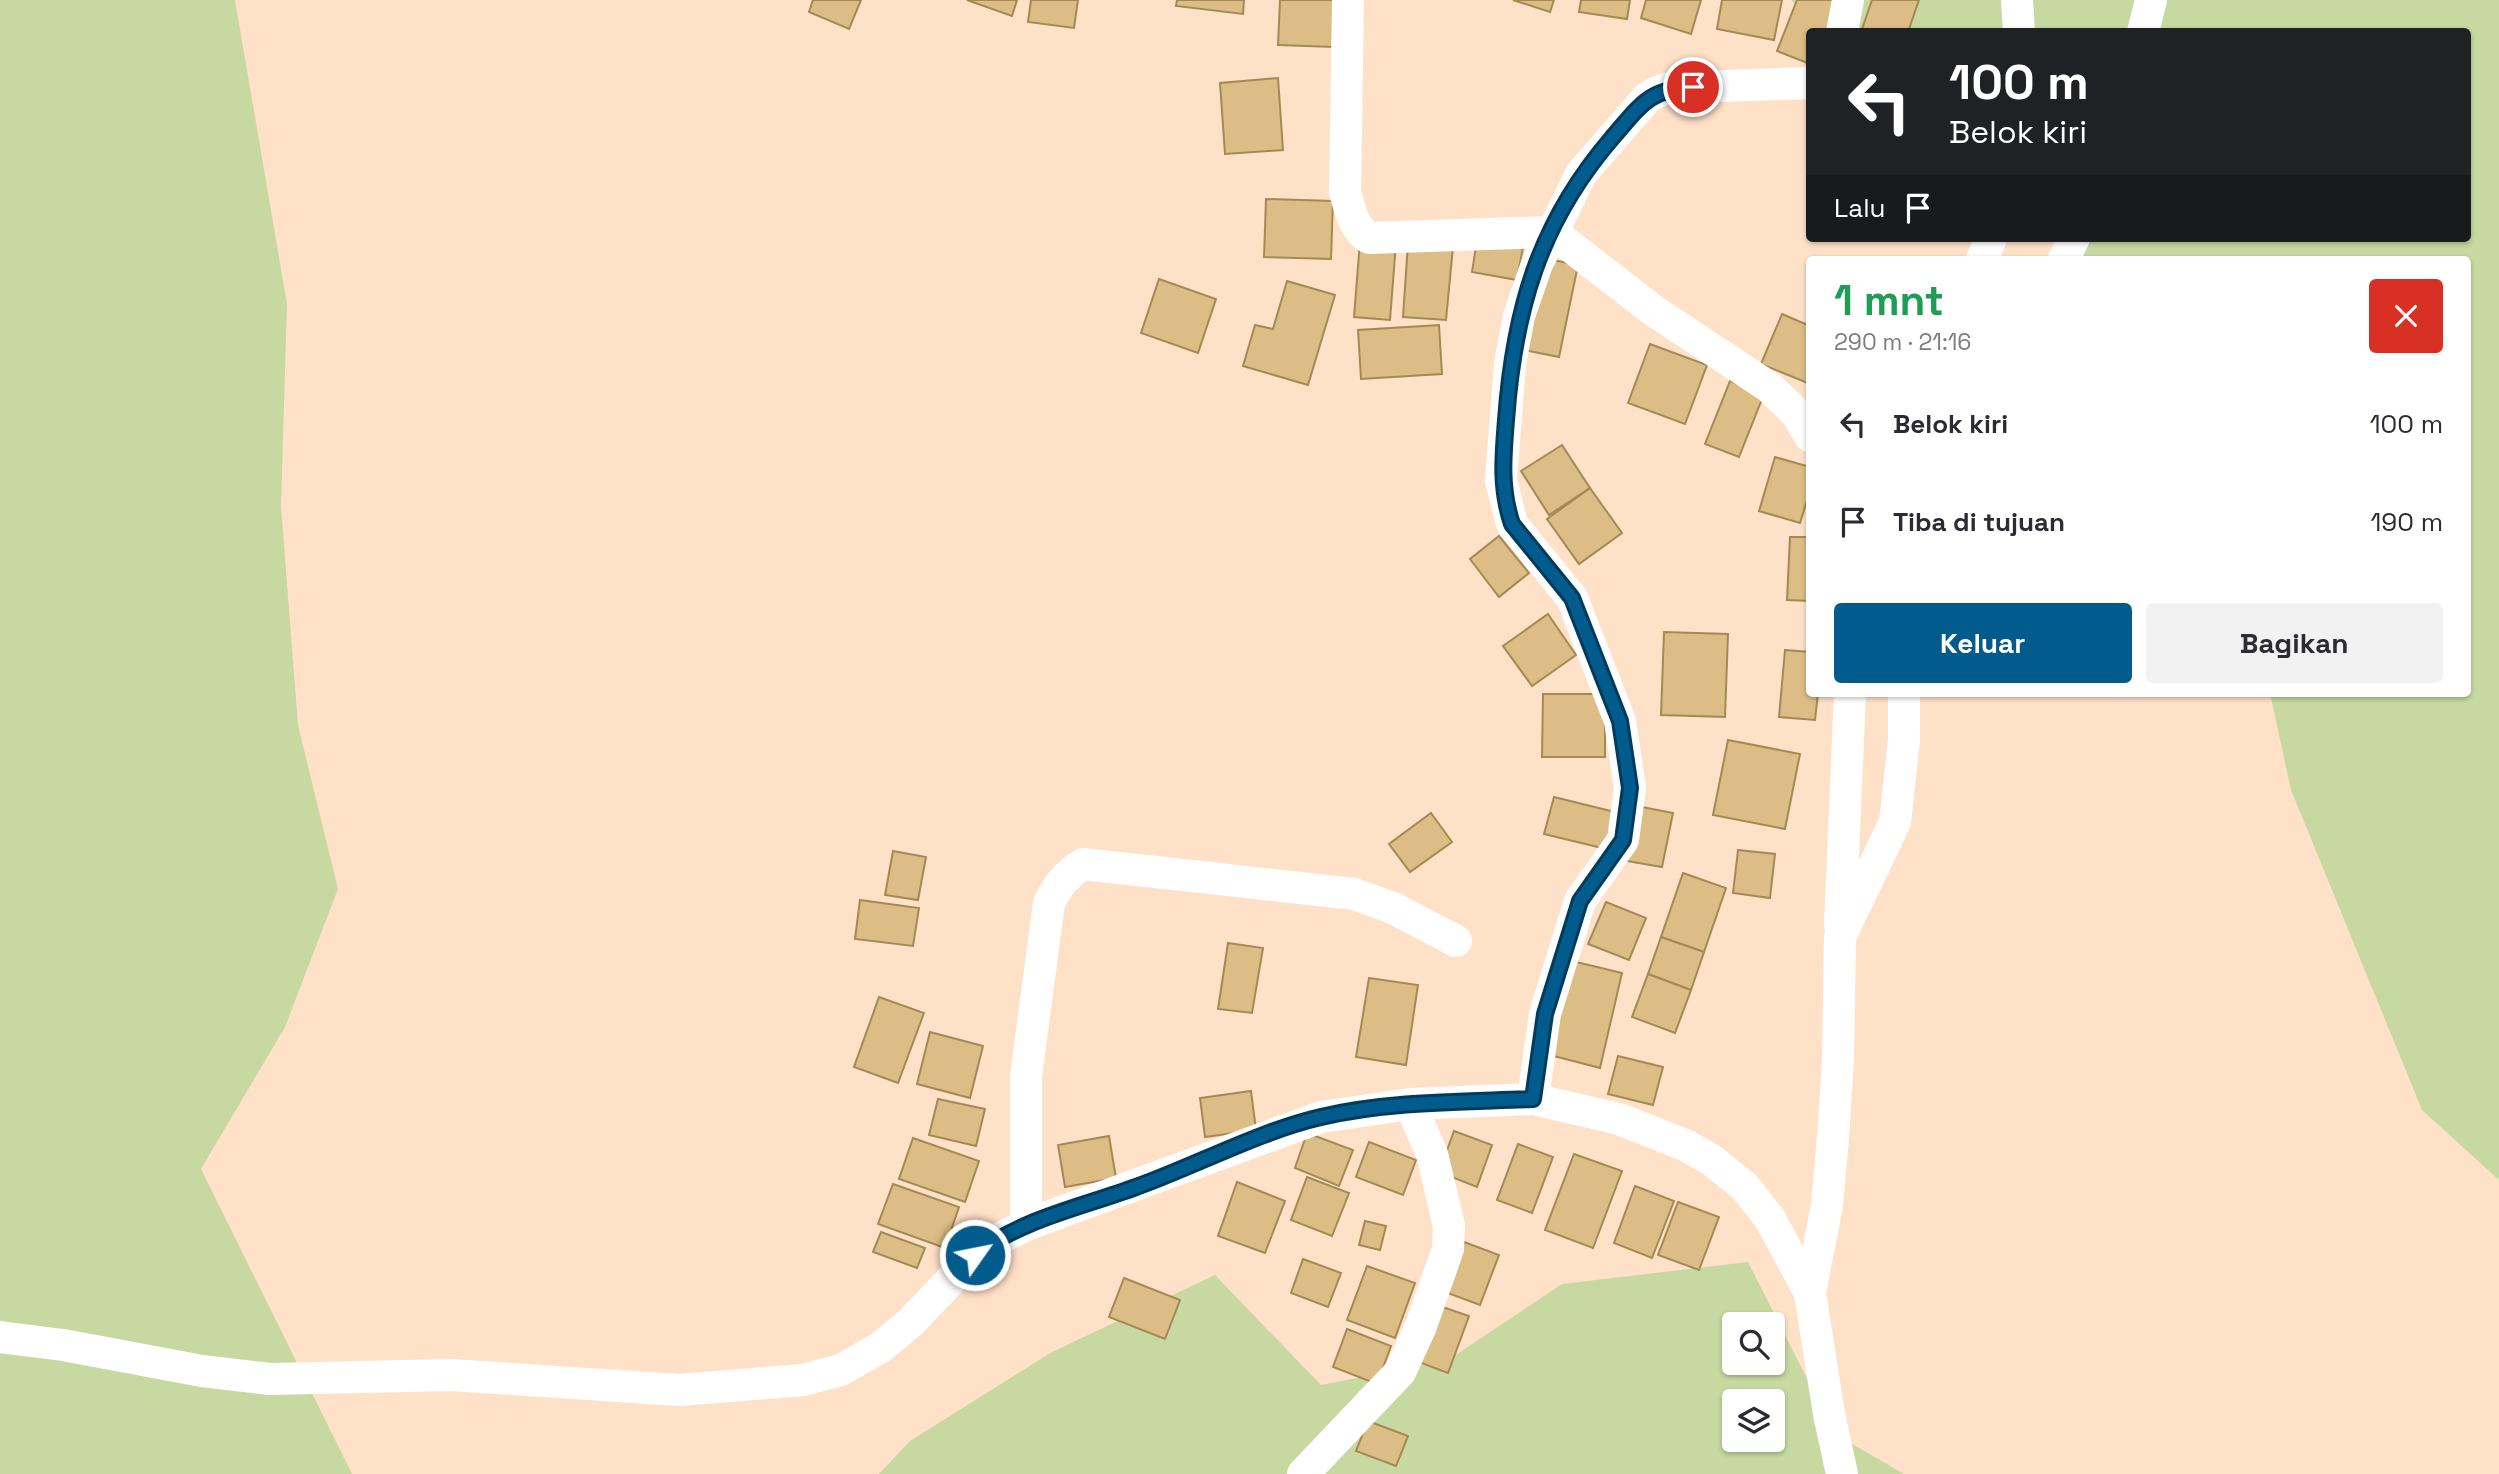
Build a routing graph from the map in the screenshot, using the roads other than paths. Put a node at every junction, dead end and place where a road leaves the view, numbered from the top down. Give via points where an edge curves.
1 (1348, 0) edge
2 (1848, 0) edge
3 (2017, 0) edge
4 (2151, 0) edge
5 (1843, 28) edge
6 (2019, 28) edge
7 (2144, 28) edge
8 (1806, 83) edge
9 (1552, 232) junction
10 (1806, 429) edge
11 (1850, 697) edge
12 (1904, 697) edge
13 (1840, 937) junction
14 (1456, 941) dead end
15 (1533, 1099) junction
16 (1410, 1104) junction
17 (1026, 1225) junction
18 (1810, 1293) junction
19 (0, 1337) edge
20 (1303, 1474) edge
21 (1842, 1474) edge

1 - 9 street via 1345,192 1363,234 1369,238
2 - 5 street
3 - 6 street
4 - 7 street
8 - 9 street via 1669,88 1647,98 1581,174
9 - 10 street via 1654,311 1769,387
9 - 15 street via 1519,316 1510,364 1501,480 1512,524 1564,584 1603,675 1623,734 1630,805 1618,851 1580,901 1545,1014
11 - 13 street
12 - 13 street via 1895,822
13 - 18 street via 1833,1137 1827,1205
14 - 17 street via 1393,908 1353,894 1083,864 1070,872 1049,903 1026,1076
15 - 16 street
15 - 18 street via 1644,1127 1713,1161 1756,1200
16 - 17 street via 1295,1124
16 - 20 street via 1435,1167 1449,1226 1448,1249 1400,1372
17 - 19 street via 975,1255 881,1348 841,1370 803,1380 680,1390 451,1374 270,1379
18 - 21 street

